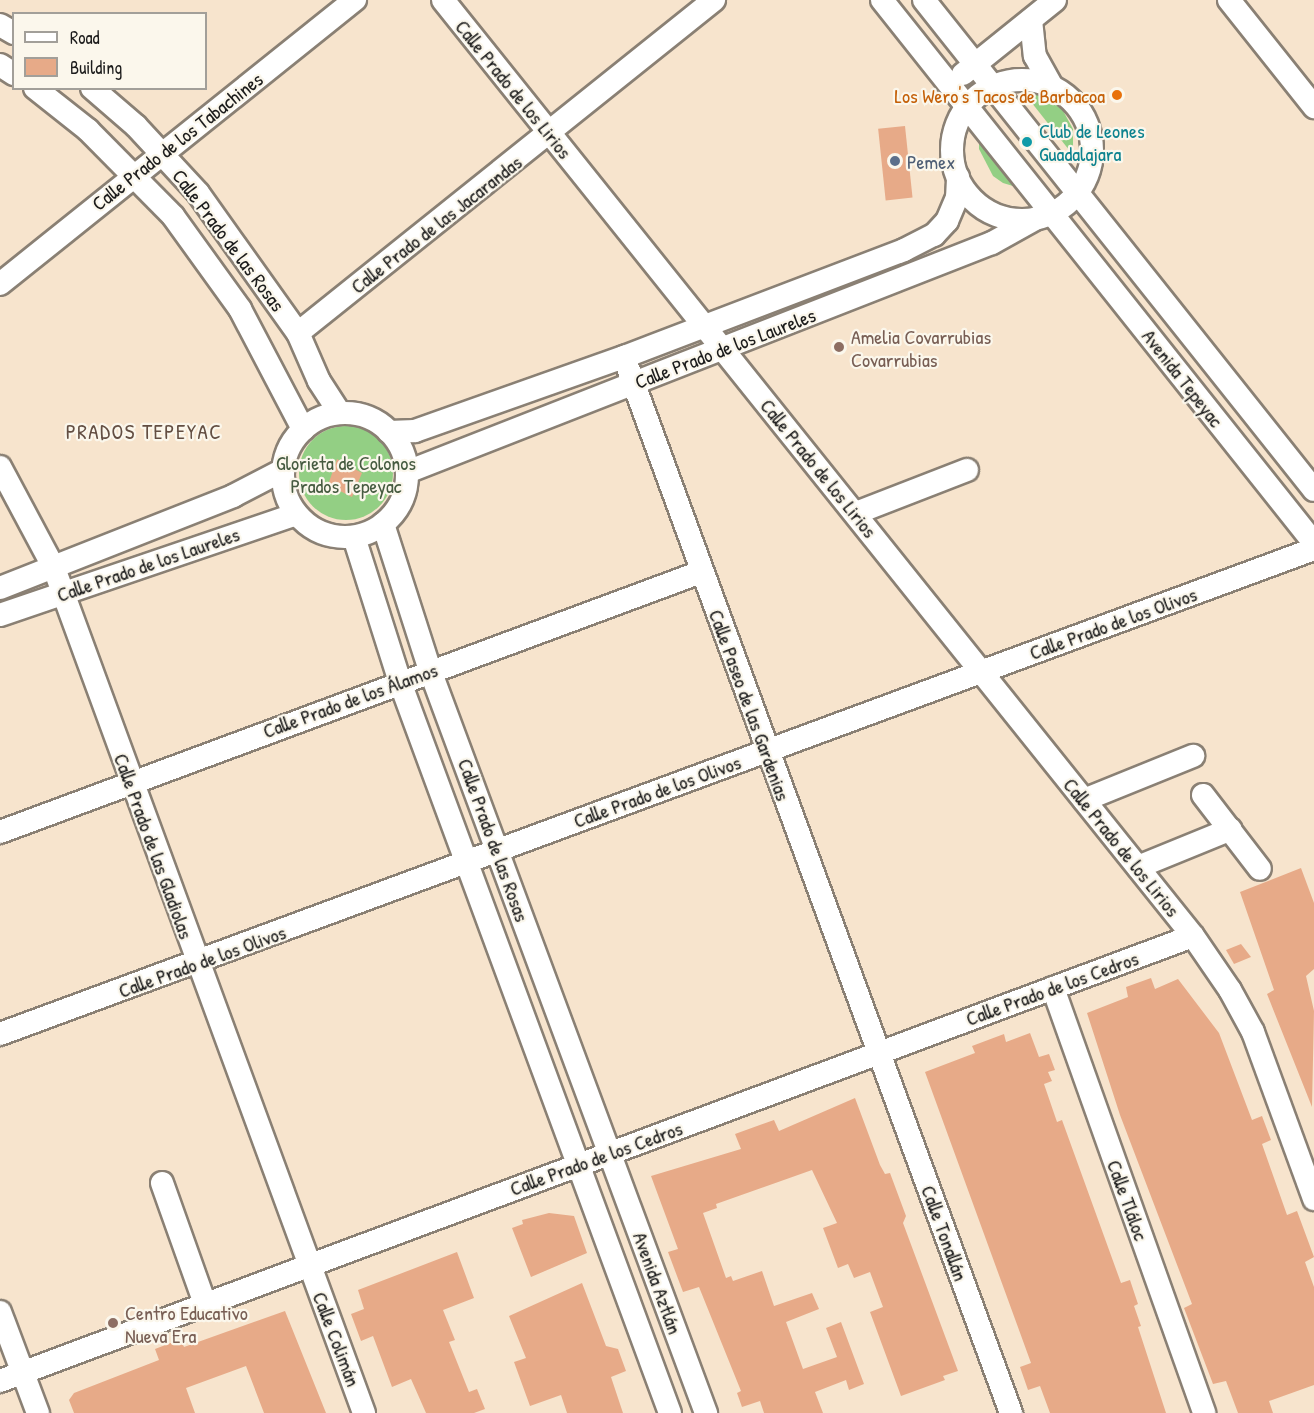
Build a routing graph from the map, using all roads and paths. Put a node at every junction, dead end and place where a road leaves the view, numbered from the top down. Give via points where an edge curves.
1 (355, 0) edge
2 (443, 0) edge
3 (714, 0) edge
4 (882, 0) edge
5 (924, 0) edge
6 (1056, 0) edge
7 (1229, 0) edge
8 (1031, 20) junction
9 (975, 64) junction
10 (949, 84) junction
11 (993, 86) junction
12 (1053, 87) junction
13 (37, 90) edge
14 (94, 90) edge
15 (967, 106) junction
16 (1314, 107) edge
17 (550, 134) junction
18 (162, 152) junction
19 (135, 173) junction
20 (958, 177) junction
21 (1077, 192) junction
22 (1046, 215) junction
23 (0, 284) edge
24 (705, 327) junction
25 (298, 333) junction
26 (723, 349) junction
27 (624, 357) junction
28 (634, 383) junction
29 (340, 413) junction
30 (303, 429) junction
31 (389, 432) junction
32 (0, 467) edge
33 (283, 470) junction
34 (967, 470) dead end
35 (407, 472) junction
36 (1314, 490) edge
37 (856, 513) junction
38 (296, 514) junction
39 (383, 524) junction
40 (354, 537) junction
41 (1314, 543) edge
42 (1314, 549) edge
43 (54, 568) junction
44 (701, 572) junction
45 (0, 588) edge
46 (63, 592) junction
47 (0, 615) edge
48 (430, 670) junction
49 (982, 672) junction
50 (400, 682) junction
51 (767, 751) junction
52 (1193, 756) dead end
53 (131, 781) junction
54 (1203, 795) dead end
55 (1084, 800) junction
56 (1231, 829) junction
57 (0, 832) edge
58 (498, 850) junction
59 (466, 862) junction
60 (1138, 867) junction
61 (1260, 869) dead end
62 (1193, 936) junction
63 (197, 964) junction
64 (1053, 988) junction
65 (0, 1034) edge
66 (879, 1052) junction
67 (610, 1153) junction
68 (577, 1166) junction
69 (162, 1183) dead end
70 (1314, 1199) edge
71 (309, 1265) junction
72 (205, 1304) junction
73 (0, 1312) edge
74 (23, 1372) junction
75 (0, 1381) edge
76 (38, 1413) edge
77 (364, 1413) edge
78 (670, 1413) edge
79 (706, 1413) edge
80 (1011, 1413) edge
81 (1204, 1413) edge

1 - 18 street, Calle Prado de los Tabachines
2 - 17 street, Calle Prado de los Lirios
3 - 17 street, Calle Prado de las Jacarandas
4 - 10 street, Avenida Tepeyac
5 - 9 street, Avenida Tepeyac
6 - 8 street
7 - 16 street
8 - 9 street
8 - 12 street via 1035,56
9 - 10 street
9 - 11 street, Avenida Tepeyac
10 - 15 street, Avenida Tepeyac
11 - 12 street via 1023,80
11 - 15 street
11 - 21 street, Avenida Tepeyac
12 - 21 street via 1080,112 1090,134 1091,159
13 - 19 street, Calle Prado de las Rosas
14 - 18 street, Calle Prado de las Rosas
15 - 20 street via 953,140
15 - 22 street, Avenida Tepeyac
17 - 24 street, Calle Prado de los Lirios
17 - 25 street, Calle Prado de las Jacarandas
18 - 19 street, Calle Prado de los Tabachines
18 - 25 street, Calle Prado de las Rosas via 225,228
19 - 23 street, Calle Prado de los Tabachines
19 - 30 street, Calle Prado de las Rosas via 173,216 234,299
20 - 22 street via 974,200 998,215 1025,220
20 - 24 street, Calle Prado de los Laureles via 954,207 934,235
21 - 22 street
21 - 36 street, Avenida Tepeyac
22 - 26 street, Calle Prado de los Laureles via 992,243
22 - 41 street, Avenida Tepeyac
24 - 26 street, Calle Prado de los Lirios
24 - 27 street, Calle Prado de los Laureles
25 - 29 street, Calle Prado de las Rosas via 319,381
26 - 28 street, Calle Prado de los Laureles
26 - 37 street, Calle Prado de los Lirios
27 - 28 street, Calle Paseo de las Gardenias
27 - 31 street, Calle Prado de los Laureles via 415,431
28 - 35 street, Calle Prado de los Laureles
28 - 44 street, Calle Paseo de las Gardenias
29 - 30 street
29 - 31 street via 367,417
30 - 33 street via 289,447
31 - 35 street via 402,450
32 - 43 street, Calle Prado de las Gladiolas
33 - 38 street via 285,493
33 - 43 street, Calle Prado de los Laureles via 232,496
34 - 37 street
35 - 39 street via 399,507
37 - 49 street, Calle Prado de los Lirios
38 - 40 street via 322,533
38 - 46 street, Calle Prado de los Laureles
39 - 40 street
39 - 48 street, Calle Prado de las Rosas
40 - 50 street, Calle Prado de las Rosas
42 - 49 street, Calle Prado de los Olivos
43 - 45 street, Calle Prado de los Laureles
43 - 46 street, Calle Prado de las Gladiolas
44 - 48 street, Calle Prado de los Álamos
44 - 51 street, Calle Paseo de las Gardenias
46 - 47 street, Calle Prado de los Laureles
46 - 53 street, Calle Prado de las Gladiolas
48 - 50 street, Calle Prado de los Álamos
48 - 58 street, Calle Prado de las Rosas
49 - 51 street, Calle Prado de los Olivos
49 - 55 street, Calle Prado de los Lirios
50 - 53 street, Calle Prado de los Álamos
50 - 59 street, Calle Prado de las Rosas
51 - 58 street, Calle Prado de los Olivos
51 - 66 street, Calle Paseo de las Gardenias
52 - 55 street
53 - 57 street, Calle Prado de los Álamos
53 - 63 street, Calle Prado de las Gladiolas
54 - 56 street
55 - 60 street, Calle Prado de los Lirios
56 - 60 street
56 - 61 street
58 - 59 street, Calle Prado de los Olivos
58 - 67 street, Calle Prado de las Rosas
59 - 63 street, Calle Prado de los Olivos
59 - 68 street, Calle Prado de las Rosas
60 - 62 street, Calle Prado de los Lirios
62 - 64 street, Calle Prado de los Cedros
62 - 70 street, Calle Prado de los Lirios via 1253,1032
63 - 65 street, Calle Prado de los Olivos
63 - 71 street, Calle Prado de las Gladiolas
64 - 66 street, Calle Prado de los Cedros
64 - 81 street, Calle Tláloc
66 - 67 street, Calle Prado de los Cedros
66 - 80 street, Calle Tonallán
67 - 68 street, Calle Prado de los Cedros
67 - 79 street, Avenida Aztlán
68 - 71 street, Calle Prado de los Cedros
68 - 78 street, Avenida Aztlán
69 - 72 street
71 - 72 street, Calle Prado de los Cedros
71 - 77 street, Calle Colimán
72 - 74 street, Calle Prado de los Cedros
73 - 74 street
74 - 75 street, Calle Prado de los Cedros
74 - 76 street

